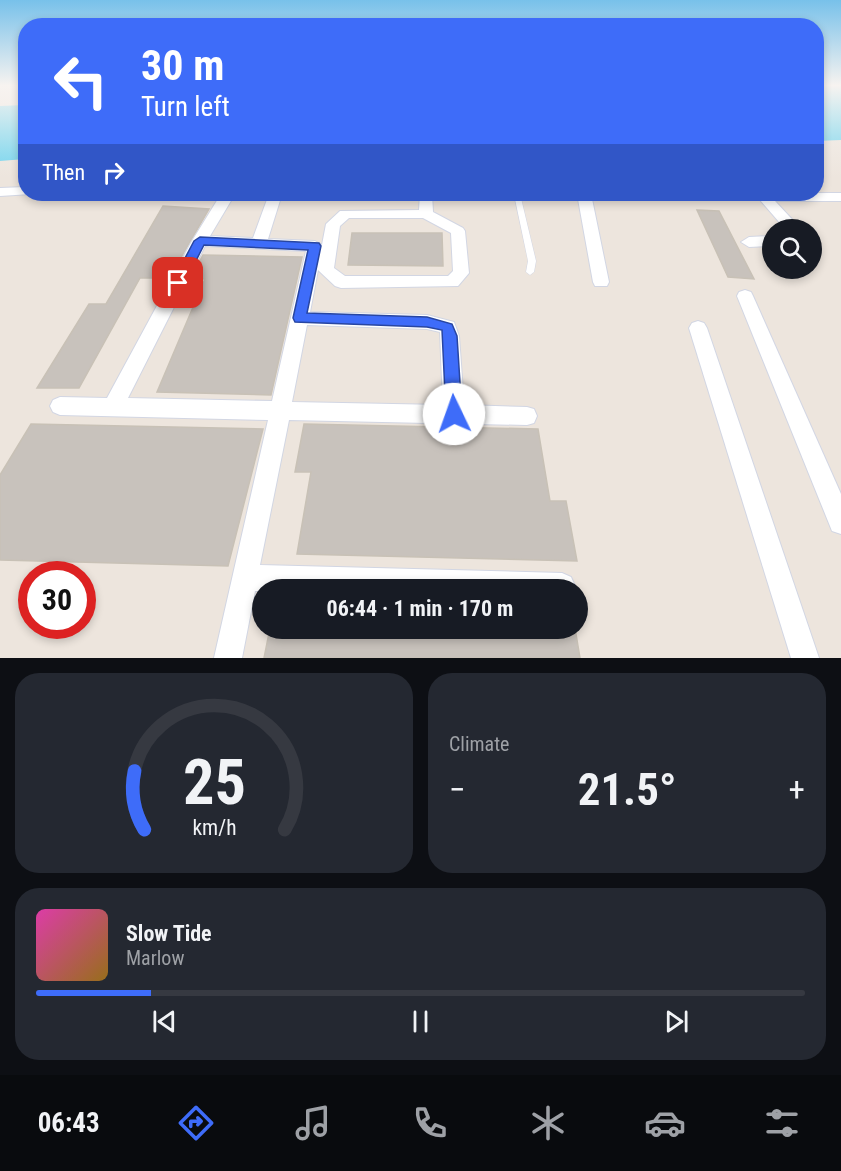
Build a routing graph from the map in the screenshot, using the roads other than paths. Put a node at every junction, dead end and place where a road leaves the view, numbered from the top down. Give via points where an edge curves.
1 (18, 191) edge
2 (0, 192) edge
3 (824, 197) edge
4 (841, 197) edge
5 (224, 201) edge
6 (274, 201) edge
7 (426, 201) edge
8 (519, 201) edge
9 (585, 201) edge
10 (768, 201) edge
11 (426, 214) junction
12 (785, 219) edge
13 (200, 241) junction
14 (762, 241) edge
15 (749, 242) dead end
16 (259, 244) junction
17 (530, 272) dead end
18 (601, 282) dead end
19 (745, 296) dead end
20 (300, 318) junction
21 (698, 328) dead end
22 (60, 406) dead end
23 (113, 407) junction
24 (279, 411) junction
25 (454, 414) junction
26 (527, 416) dead end
27 (841, 522) edge
28 (244, 578) junction
29 (284, 579) edge
30 (228, 658) edge
31 (805, 658) edge

1 - 2 street
3 - 4 street
5 - 13 street
6 - 16 street
7 - 11 street
8 - 17 lane via 532,261
9 - 18 street
10 - 12 street
11 - 11 street via 458,231 461,273 452,282 341,282 326,270 333,224 345,214
13 - 16 street
13 - 23 street
14 - 15 street
16 - 20 street via 315,246
19 - 27 street
20 - 24 street
20 - 25 street via 427,322 448,327
21 - 31 street
22 - 23 street
23 - 24 street
24 - 25 street
24 - 28 street
25 - 26 street
28 - 29 street
28 - 30 street

